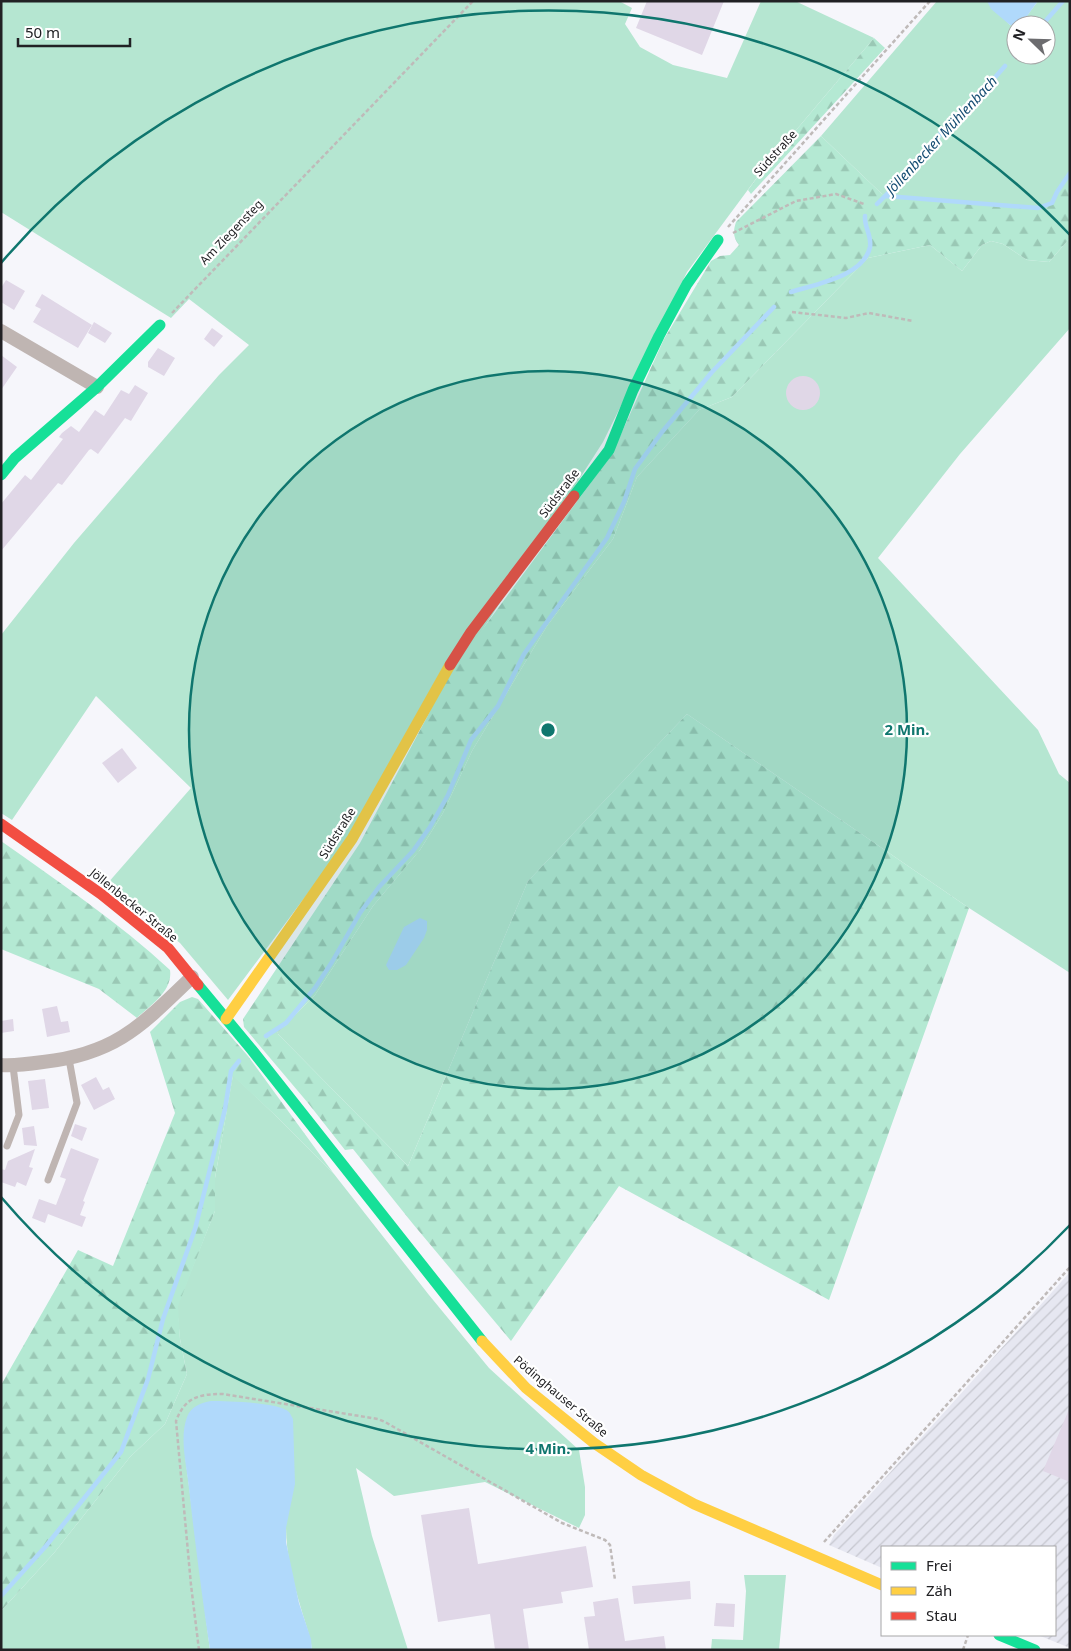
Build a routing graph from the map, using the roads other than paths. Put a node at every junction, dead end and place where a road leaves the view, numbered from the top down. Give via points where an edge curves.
1 (718, 240) road end
2 (160, 325) road end
3 (1, 330) edge
4 (97, 387) junction
5 (1, 475) edge
6 (1, 824) edge
7 (192, 977) junction
8 (226, 1019) junction
9 (252, 1050) joint
10 (69, 1059) junction
11 (7, 1065) edge
12 (8, 1146) dead end
13 (48, 1180) dead end
14 (881, 1586) edge
15 (1001, 1636) edge
16 (1035, 1650) edge

1 - 8 main road, Südstraße via 687,284 659,336 609,450 471,632 352,839
2 - 4 main road
3 - 4 street
4 - 5 main road
6 - 7 main road, Jöllenbecker Straße via 109,900 168,948
7 - 8 main road, Jöllenbecker Straße
7 - 10 street via 125,1037
8 - 9 main road, Jöllenbecker Straße
9 - 14 main road, Pödinghauser Straße via 481,1340 526,1388 641,1475 694,1504
10 - 11 street
10 - 13 lane via 77,1103
11 - 12 lane via 19,1115
15 - 16 main road

